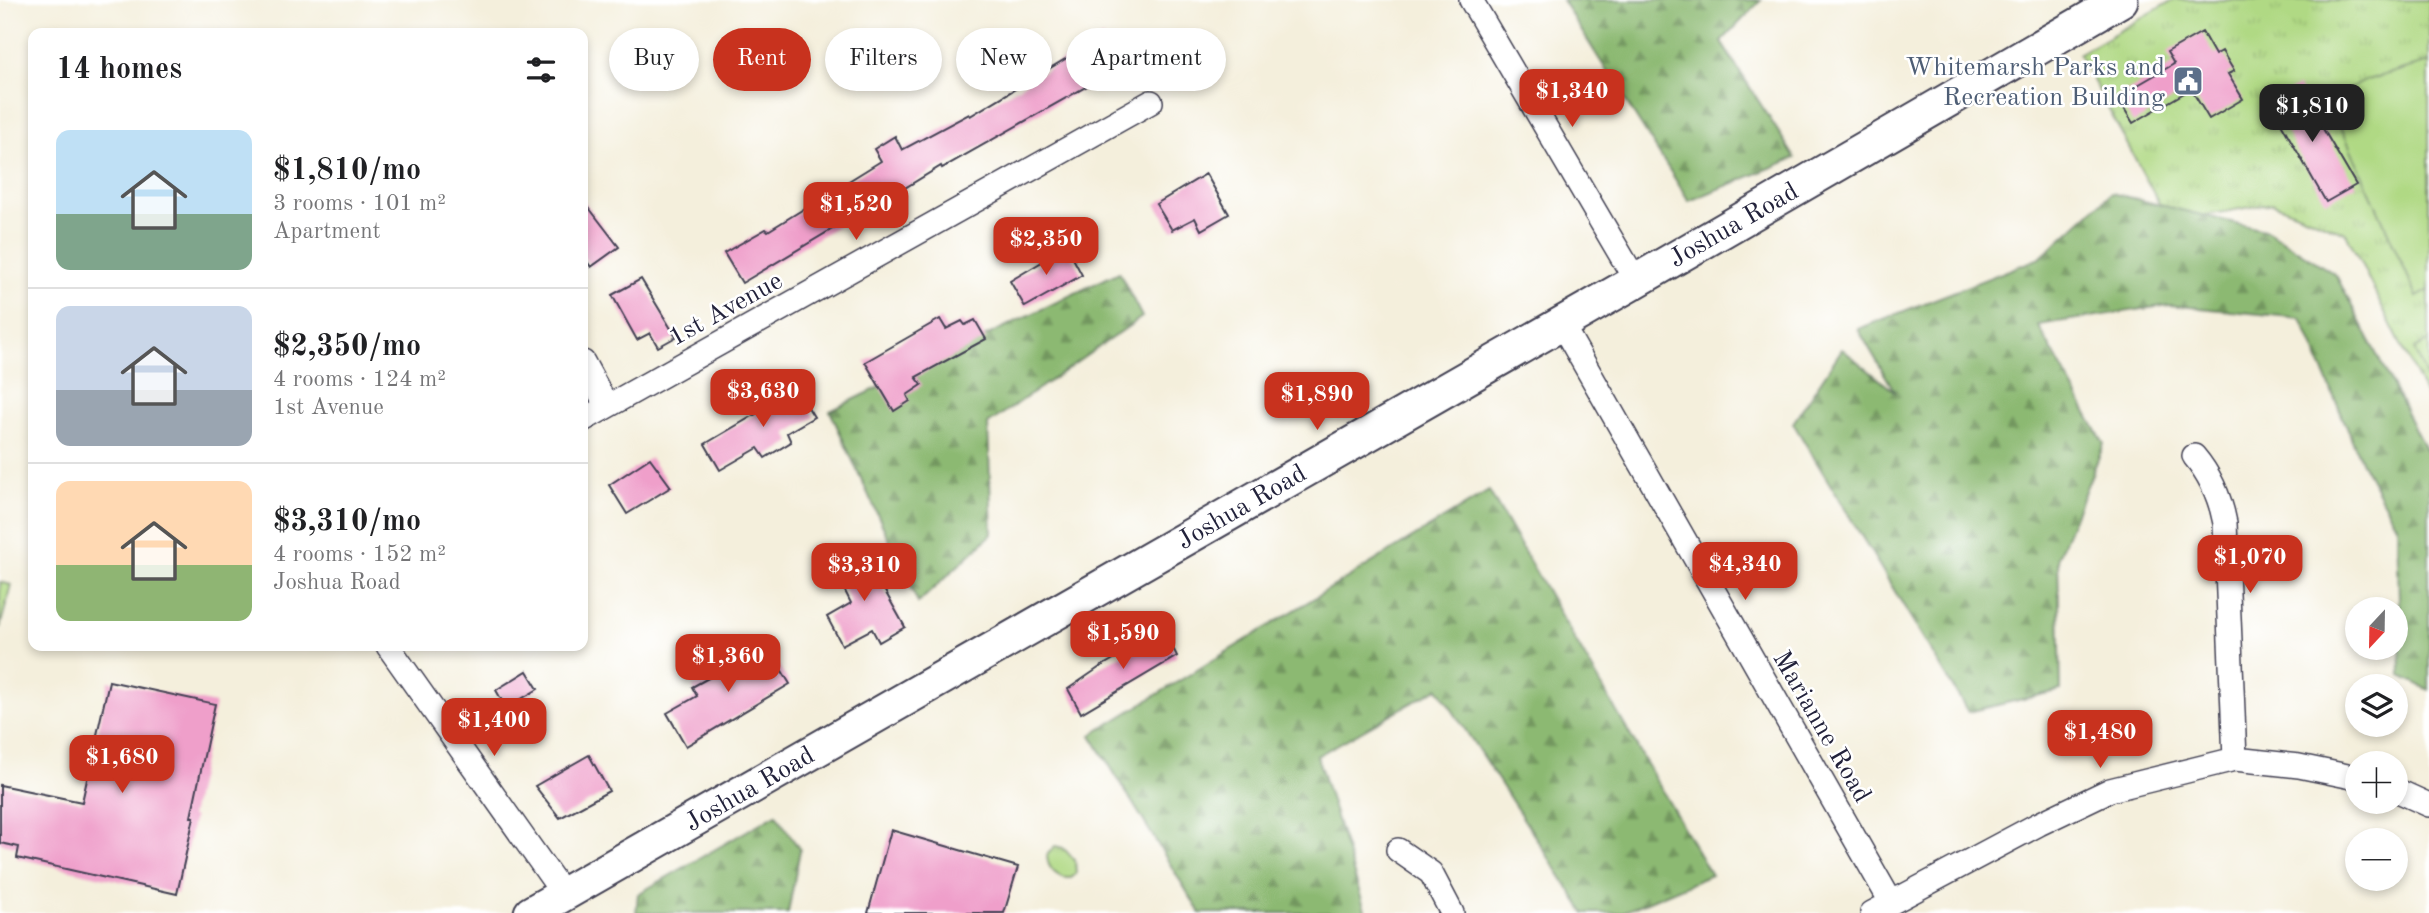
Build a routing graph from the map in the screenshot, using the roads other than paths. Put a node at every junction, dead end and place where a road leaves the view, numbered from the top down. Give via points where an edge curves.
1 (1471, 0) edge
2 (2108, 7) edge
3 (1151, 102) dead end
4 (1636, 281) junction
5 (1561, 323) junction
6 (588, 371) edge
7 (607, 406) junction
8 (588, 417) edge
9 (2194, 456) dead end
10 (392, 651) edge
11 (2235, 759) junction
12 (2345, 776) edge
13 (2408, 795) edge
14 (2429, 805) edge
15 (1398, 850) dead end
16 (564, 894) junction
17 (1882, 907) edge
18 (531, 913) edge
19 (1452, 913) edge

1 - 4 street
2 - 4 main road, Joshua Road
3 - 7 street, 1st Avenue
4 - 5 main road, Joshua Road
5 - 16 main road, Joshua Road
5 - 17 street, Marianne Road
6 - 7 street
7 - 8 street, 1st Avenue
9 - 11 street via 2215,487 2225,523
10 - 16 street
11 - 12 street
11 - 17 street via 2110,790
13 - 14 street
15 - 19 street via 1431,873
16 - 18 main road, Joshua Road

